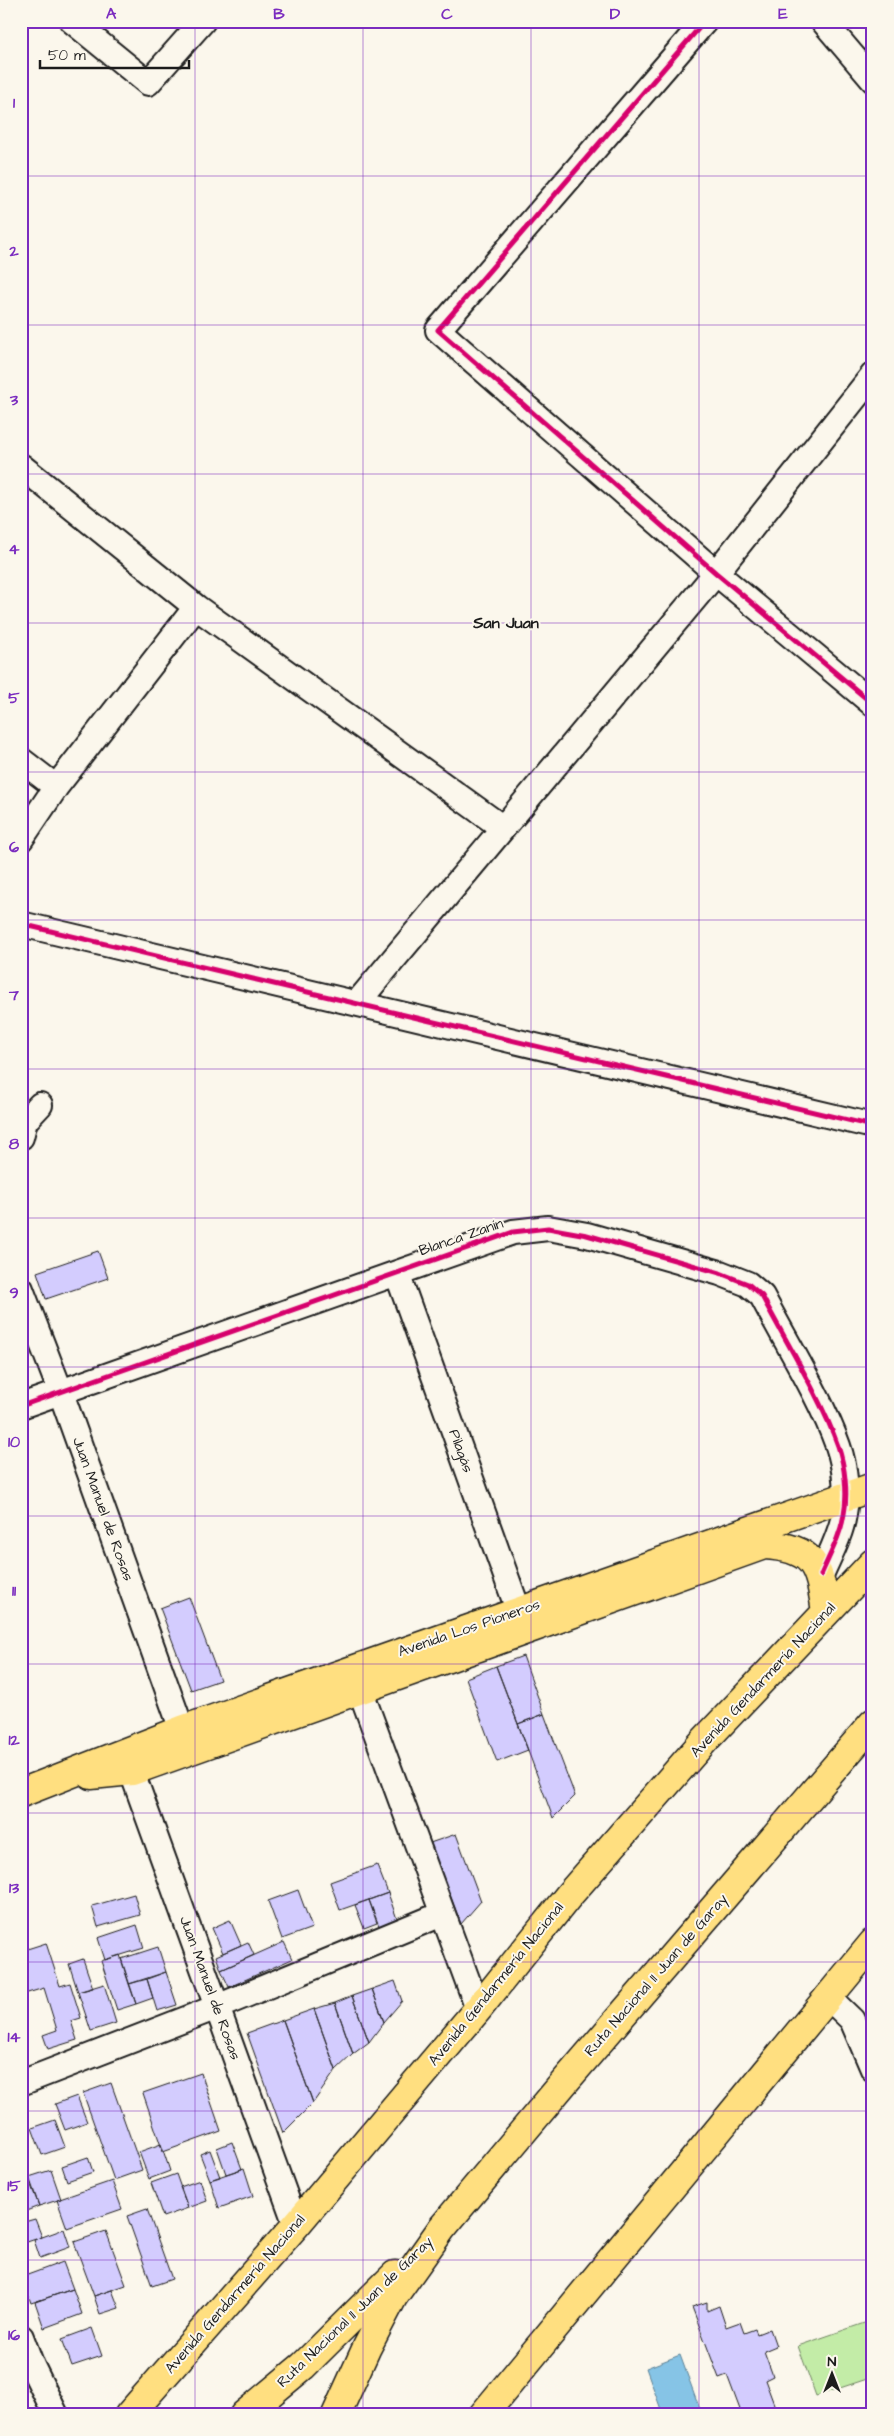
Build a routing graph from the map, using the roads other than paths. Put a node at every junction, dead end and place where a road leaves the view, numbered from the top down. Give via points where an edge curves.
1 (72, 21) edge
2 (203, 21) edge
3 (705, 21) edge
4 (823, 21) edge
5 (873, 80) edge
6 (873, 375) edge
7 (21, 466) edge
8 (716, 573) junction
9 (196, 607) junction
10 (873, 704) edge
11 (21, 760) edge
12 (56, 787) junction
13 (503, 828) junction
14 (21, 839) edge
15 (21, 924) edge
16 (357, 1002) junction
17 (40, 1105) dead end
18 (873, 1126) edge
19 (21, 1136) edge
20 (397, 1273) junction
21 (21, 1289) edge
22 (61, 1393) junction
23 (21, 1406) edge
24 (873, 1486) edge
25 (845, 1496) junction
26 (873, 1563) edge
27 (820, 1575) junction
28 (826, 1612) junction
29 (522, 1620) junction
30 (356, 1679) junction
31 (873, 1723) edge
32 (182, 1730) junction
33 (128, 1761) junction
34 (21, 1794) edge
35 (442, 1914) junction
36 (873, 1944) edge
37 (827, 1996) junction
38 (217, 2007) junction
39 (478, 2009) junction
40 (873, 2069) edge
41 (21, 2083) edge
42 (296, 2224) junction
43 (442, 2228) junction
44 (21, 2337) edge
45 (27, 2368) edge
46 (56, 2415) edge
47 (129, 2415) edge
48 (244, 2415) edge
49 (336, 2415) edge
50 (483, 2415) edge

1 - 2 street via 148,83
3 - 8 street via 438,330
4 - 5 street
6 - 8 street
7 - 9 street
8 - 10 street
8 - 13 street
9 - 12 street
9 - 13 street
11 - 12 street
12 - 14 street
13 - 16 street
15 - 16 street
16 - 18 street
17 - 19 street via 25,1121
20 - 22 street, Blanca Zanín
20 - 25 street, Blanca Zanín via 513,1232 548,1228 616,1243 748,1284 762,1296 838,1446
20 - 29 street, Pilagás
21 - 22 street, Juan Manuel de Rosas
22 - 23 street, Blanca Zanín
22 - 32 street, Juan Manuel de Rosas
24 - 25 main road, Avenida Los Pioneros
25 - 27 street, Blanca Zanín via 842,1525
25 - 29 main road, Avenida Los Pioneros
26 - 28 main road, Avenida Gendarmería Nacional
27 - 28 main road, Avenida Los Pioneros
27 - 29 main road, Avenida Los Pioneros via 805,1555 786,1546 764,1545
28 - 39 main road, Avenida Gendarmería Nacional via 704,1741 589,1872
29 - 30 main road, Avenida Los Pioneros
30 - 32 main road, Avenida Los Pioneros
30 - 33 main road, Avenida Los Pioneros
30 - 35 street
31 - 43 main road, Ruta Nacional 11 Juan de Garay
32 - 33 main road, Avenida Los Pioneros
33 - 34 main road, Avenida Los Pioneros via 67,1777
33 - 38 street, Juan Manuel de Rosas
35 - 38 street
35 - 39 street
36 - 37 main road
37 - 40 street via 852,2020
37 - 50 main road
38 - 41 street
38 - 42 street, Juan Manuel de Rosas
39 - 42 main road, Avenida Gendarmería Nacional
42 - 47 main road, Avenida Gendarmería Nacional
43 - 48 main road, Ruta Nacional 11 Juan de Garay via 303,2366
43 - 49 main road, Ruta Nacional 11 Juan de Garay via 393,2297
44 - 45 street
45 - 46 street

